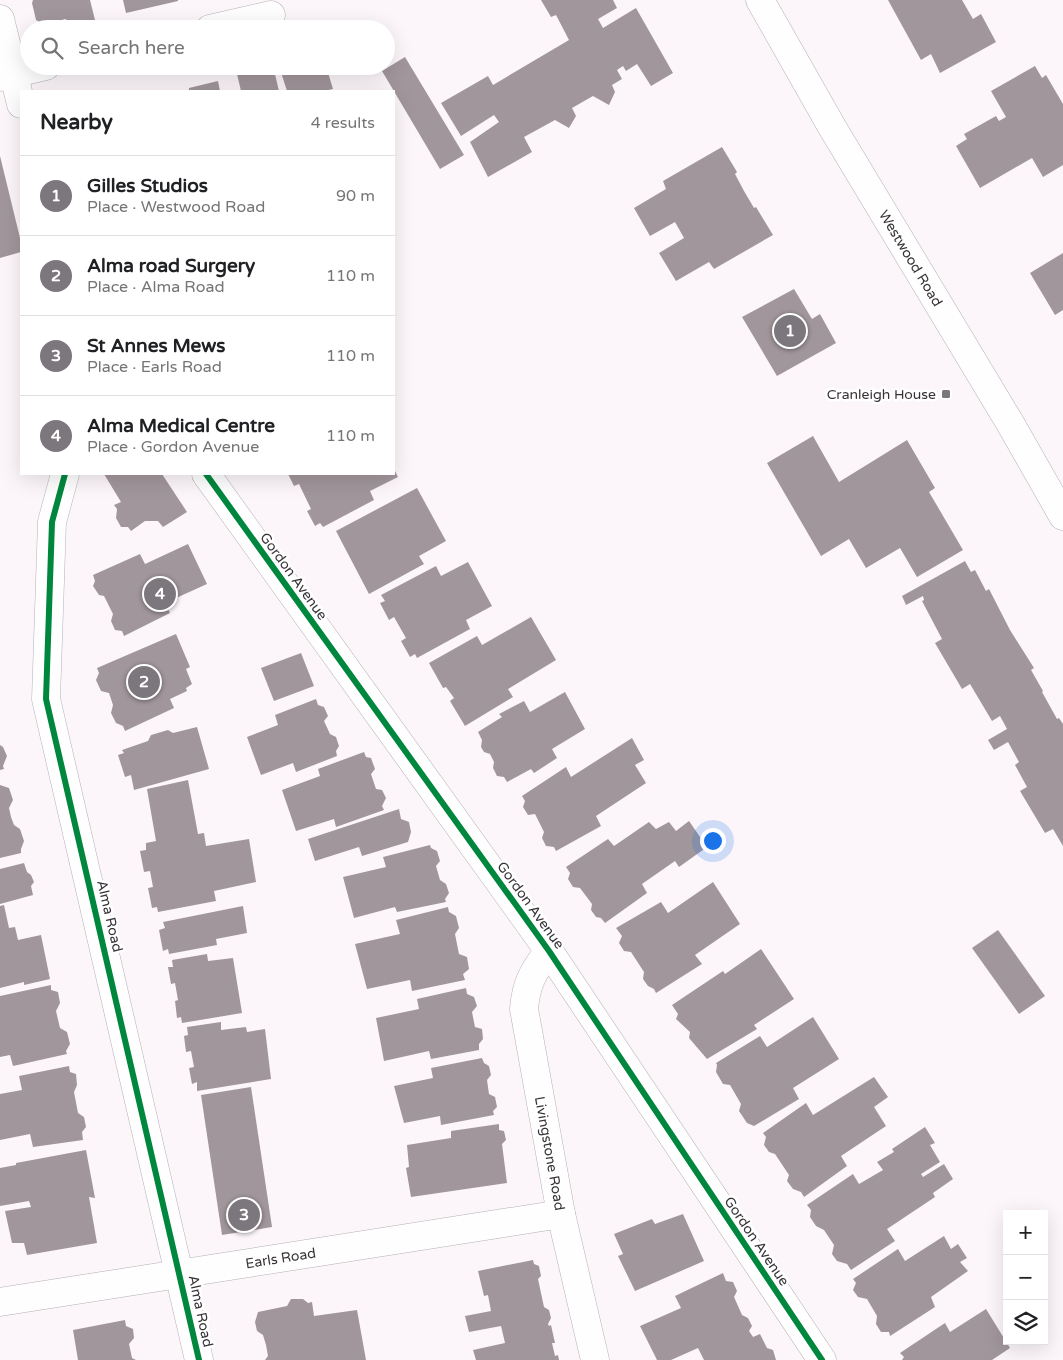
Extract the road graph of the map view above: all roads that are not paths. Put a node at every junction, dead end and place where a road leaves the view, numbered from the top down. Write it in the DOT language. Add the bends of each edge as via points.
graph roads {
  1 [pos="760,0"];
  2 [pos="271,15"];
  3 [pos="0,20"];
  4 [pos="249,20"];
  5 [pos="20,72"];
  6 [pos="6,75"];
  7 [pos="20,102"];
  8 [pos="65,475"];
  9 [pos="207,475"];
  10 [pos="1063,516"];
  11 [pos="549,951"];
  12 [pos="561,1214"];
  13 [pos="181,1275"];
  14 [pos="0,1302"];
  15 [pos="199,1360"];
  16 [pos="594,1360"];
  17 [pos="822,1360"];
  1 -- 10 [label="street, Westwood Road" via="832,128"];
  2 -- 4 [label="street"];
  3 -- 6 [label="street"];
  5 -- 6 [label="street"];
  6 -- 7 [label="street"];
  8 -- 13 [label="street, Alma Road" via="52,522 46,699"];
  9 -- 11 [label="street, Gordon Avenue"];
  11 -- 12 [label="street, Livingstone Road" via="534,970 525,992 524,1009"];
  11 -- 17 [label="street, Gordon Avenue"];
  12 -- 13 [label="street, Earls Road"];
  12 -- 16 [label="street, Livingstone Road"];
  13 -- 14 [label="street, Earls Road"];
  13 -- 15 [label="street, Alma Road"];
}
